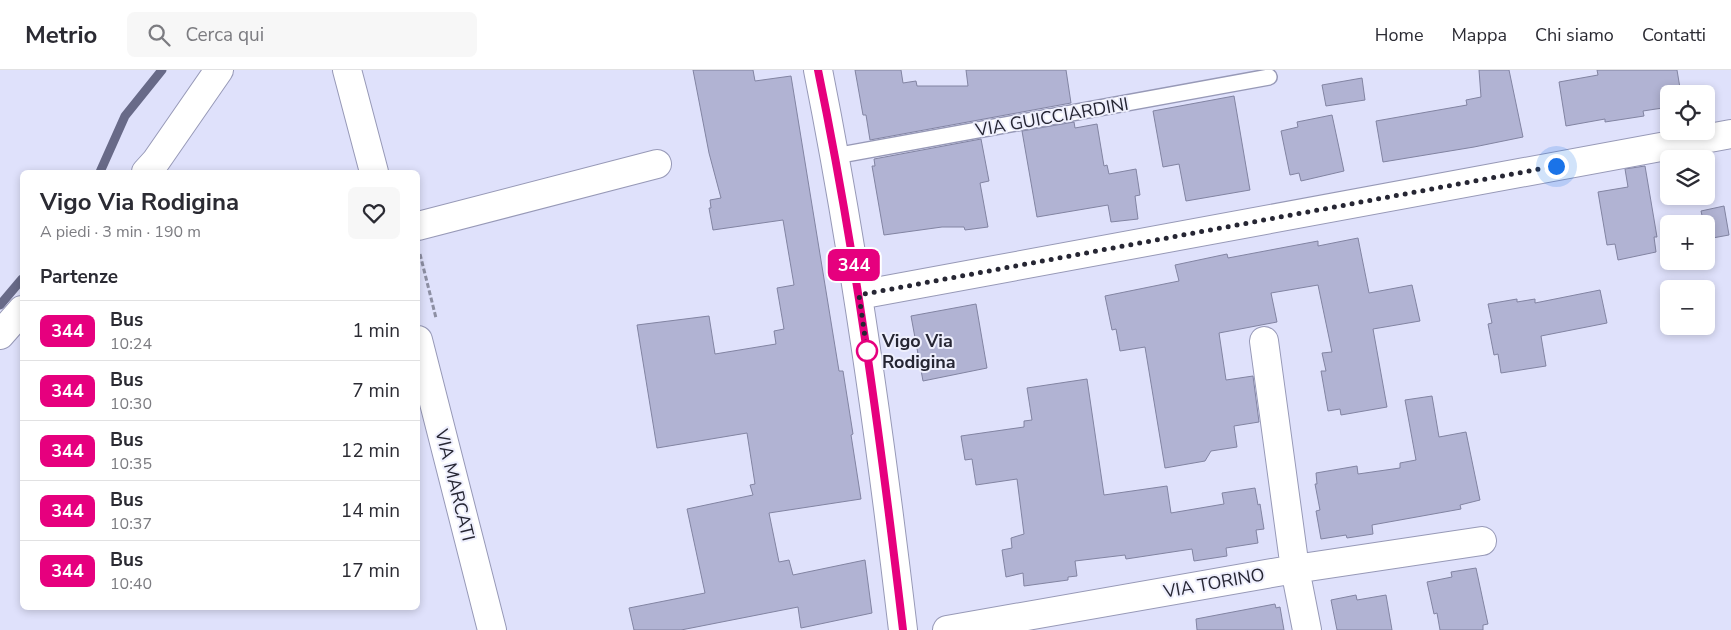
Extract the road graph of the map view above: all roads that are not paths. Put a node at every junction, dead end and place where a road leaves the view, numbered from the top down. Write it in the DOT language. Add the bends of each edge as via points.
graph roads {
  1 [pos="219,70"];
  2 [pos="346,70"];
  3 [pos="818,70"];
  4 [pos="1269,77"];
  5 [pos="1731,134"];
  6 [pos="835,156"];
  7 [pos="657,164"];
  8 [pos="148,170"];
  9 [pos="373,170"];
  10 [pos="420,225"];
  11 [pos="859,295"];
  12 [pos="20,312"];
  13 [pos="0,335"];
  14 [pos="1264,340"];
  15 [pos="420,348"];
  16 [pos="1482,541"];
  17 [pos="1296,569"];
  18 [pos="492,630"];
  19 [pos="903,630"];
  20 [pos="947,630"];
  21 [pos="1307,630"];
  1 -- 8 [label="street"];
  2 -- 9 [label="street"];
  3 -- 6 [label="street"];
  4 -- 6 [label="lane, VIA GUICCIARDINI"];
  5 -- 11 [label="street"];
  6 -- 11 [label="street"];
  7 -- 10 [label="street"];
  11 -- 19 [label="street"];
  12 -- 13 [label="street"];
  14 -- 17 [label="street"];
  15 -- 18 [label="street, VIA MARCATI"];
  16 -- 17 [label="street, VIA TORINO"];
  17 -- 20 [label="street, VIA TORINO"];
  17 -- 21 [label="street"];
}
